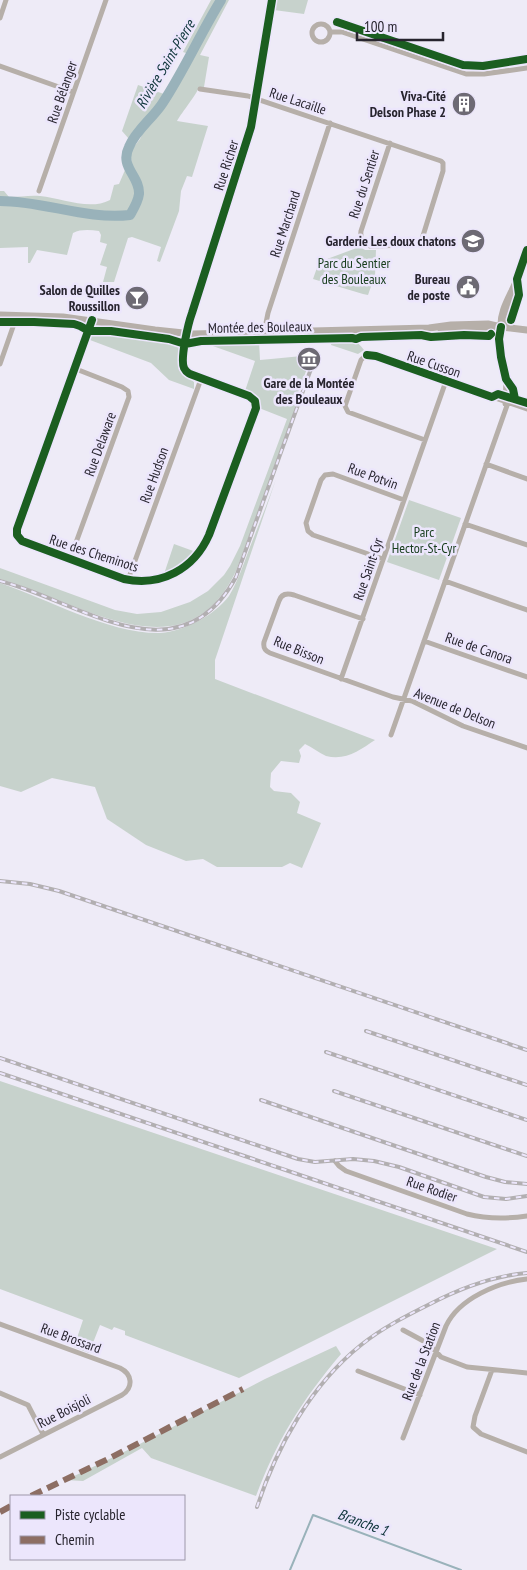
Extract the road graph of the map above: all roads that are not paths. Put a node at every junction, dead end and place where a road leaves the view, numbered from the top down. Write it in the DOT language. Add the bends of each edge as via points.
graph roads {
  1 [pos="6,0"];
  2 [pos="106,0"];
  3 [pos="272,0"];
  4 [pos="0,18"];
  5 [pos="330,32"];
  6 [pos="0,66"];
  7 [pos="527,68"];
  8 [pos="200,89"];
  9 [pos="73,92"];
  10 [pos="257,99"];
  11 [pos="330,123"];
  12 [pos="390,142"];
  13 [pos="39,192"];
  14 [pos="526,253"];
  15 [pos="0,315"];
  16 [pos="16,315"];
  17 [pos="92,320"];
  18 [pos="501,327"];
  19 [pos="527,330"];
  20 [pos="264,333"];
  21 [pos="186,334"];
  22 [pos="0,364"];
  23 [pos="76,369"];
  24 [pos="201,378"];
  25 [pos="446,381"];
  26 [pos="506,402"];
  27 [pos="527,409"];
  28 [pos="425,440"];
  29 [pos="486,464"];
  30 [pos="527,478"];
  31 [pos="404,500"];
  32 [pos="465,524"];
  33 [pos="527,545"];
  34 [pos="70,559"];
  35 [pos="383,559"];
  36 [pos="128,580"];
  37 [pos="445,581"];
  38 [pos="527,610"];
  39 [pos="362,619"];
  40 [pos="424,641"];
  41 [pos="527,677"];
  42 [pos="341,679"];
  43 [pos="403,700"];
  44 [pos="391,734"];
  45 [pos="527,748"];
  46 [pos="335,1161"];
  47 [pos="527,1216"];
  48 [pos="527,1279"];
  49 [pos="0,1324"];
  50 [pos="403,1330"];
  51 [pos="436,1353"];
  52 [pos="492,1370"];
  53 [pos="358,1371"];
  54 [pos="527,1373"];
  55 [pos="130,1379"];
  56 [pos="0,1393"];
  57 [pos="420,1395"];
  58 [pos="43,1434"];
  59 [pos="403,1438"];
  60 [pos="527,1452"];
  61 [pos="0,1457"];
  1 -- 4 [label="street"];
  2 -- 9 [label="street, Rue Bélanger"];
  3 -- 10 [label="street, Rue Richer"];
  5 -- 7 [label="street" via="342,32 466,74"];
  6 -- 9 [label="street"];
  8 -- 10 [label="street, Rue Lacaille"];
  9 -- 13 [label="street, Rue Bélanger"];
  10 -- 11 [label="street, Rue Lacaille"];
  10 -- 21 [label="street, Rue Richer"];
  11 -- 12 [label="street, Rue du Sentier"];
  11 -- 20 [label="street, Rue Marchand"];
  12 -- 12 [label="street, Rue du Sentier" via="361,231 366,245 374,247 415,245 422,239 443,171 443,163 438,159"];
  14 -- 18 [label="street"];
  15 -- 16 [label="street, Montée des Bouleaux"];
  16 -- 17 [label="street, Montée des Bouleaux"];
  16 -- 22 [label="street"];
  17 -- 21 [label="street, Montée des Bouleaux"];
  17 -- 23 [label="street, Rue des Cheminots"];
  18 -- 19 [label="street, Montée des Bouleaux"];
  18 -- 20 [label="street, Montée des Bouleaux" via="488,324"];
  18 -- 26 [label="street" via="499,344 510,394"];
  20 -- 21 [label="street, Montée des Bouleaux"];
  21 -- 24 [label="street, Rue des Cheminots" via="184,369"];
  23 -- 34 [label="street, Rue Delaware" via="122,386 129,396"];
  23 -- 34 [label="street, Rue des Cheminots" via="17,532 22,541"];
  24 -- 36 [label="street, Rue Hudson"];
  24 -- 36 [label="street, Rue des Cheminots" via="253,398 256,404 254,412 209,535 199,553 185,567 167,577"];
  25 -- 26 [label="street, Rue Cusson"];
  25 -- 28 [label="street, Rue Saint-Cyr"];
  25 -- 28 [label="street, Rue Cusson" via="376,356 367,355 361,360 345,406 348,412"];
  26 -- 27 [label="street, Rue Cusson"];
  26 -- 29 [label="street"];
  28 -- 31 [label="street, Rue Saint-Cyr"];
  29 -- 30 [label="street"];
  29 -- 32 [label="street"];
  31 -- 35 [label="street, Rue Saint-Cyr"];
  31 -- 35 [label="street, Rue Potvin" via="333,474 321,480 306,523 308,532"];
  32 -- 33 [label="street"];
  32 -- 37 [label="street"];
  34 -- 36 [label="street, Rue des Cheminots"];
  35 -- 39 [label="street, Rue Saint-Cyr"];
  37 -- 38 [label="street"];
  37 -- 40 [label="street"];
  39 -- 42 [label="street, Rue Saint-Cyr"];
  39 -- 42 [label="street, Rue Bisson" via="294,594 280,597 264,645 266,652"];
  40 -- 41 [label="street, Rue de Canora"];
  40 -- 43 [label="street"];
  42 -- 43 [label="street, Rue Bisson"];
  43 -- 44 [label="street"];
  43 -- 45 [label="street, Avenue de Delson" via="412,701 463,726"];
  46 -- 47 [label="street, Rue Rodier" via="346,1171 472,1215 497,1219"];
  48 -- 51 [label="street, Rue de la Station" via="495,1287 457,1310 449,1320"];
  49 -- 55 [label="street, Rue Brossard" via="120,1368"];
  50 -- 51 [label="street" via="429,1344"];
  51 -- 52 [label="street" via="467,1367"];
  51 -- 57 [label="street, Rue de la Station"];
  52 -- 54 [label="street"];
  52 -- 60 [label="street" via="474,1427 481,1434"];
  53 -- 57 [label="street"];
  55 -- 58 [label="street, Rue Boisjoli" via="125,1393"];
  56 -- 58 [label="street" via="28,1405"];
  57 -- 59 [label="street, Rue de la Station"];
  58 -- 61 [label="street, Rue Boisjoli"];
}
